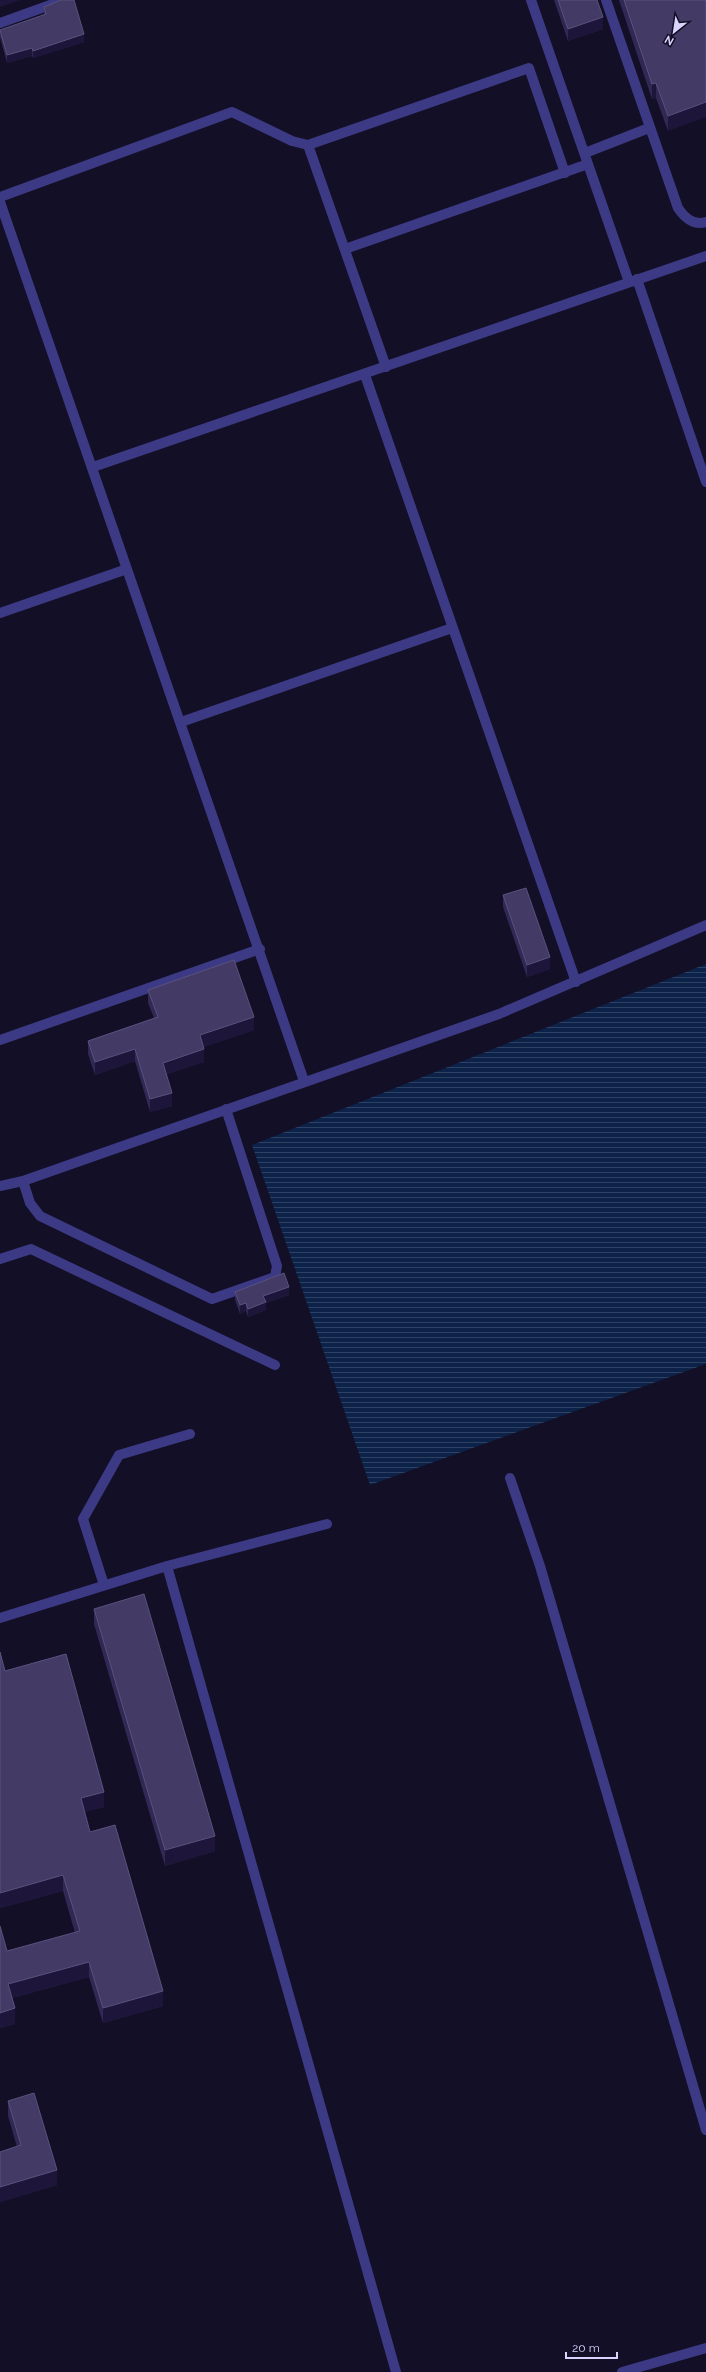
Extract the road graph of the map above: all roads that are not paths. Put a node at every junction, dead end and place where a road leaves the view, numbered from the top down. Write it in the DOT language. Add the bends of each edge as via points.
graph roads {
  1 [pos="64,0"];
  2 [pos="531,0"];
  3 [pos="606,0"];
  4 [pos="0,22"];
  5 [pos="649,128"];
  6 [pos="308,145"];
  7 [pos="585,153"];
  8 [pos="588,164"];
  9 [pos="565,173"];
  10 [pos="0,197"];
  11 [pos="0,202"];
  12 [pos="706,222"];
  13 [pos="345,249"];
  14 [pos="706,256"];
  15 [pos="633,280"];
  16 [pos="386,367"];
  17 [pos="365,375"];
  18 [pos="93,467"];
  19 [pos="706,481"];
  20 [pos="126,569"];
  21 [pos="0,613"];
  22 [pos="452,628"];
  23 [pos="181,722"];
  24 [pos="706,925"];
  25 [pos="260,949"];
  26 [pos="576,982"];
  27 [pos="0,1040"];
  28 [pos="304,1081"];
  29 [pos="226,1109"];
  30 [pos="23,1181"];
  31 [pos="0,1186"];
  32 [pos="0,1259"];
  33 [pos="275,1365"];
  34 [pos="190,1434"];
  35 [pos="510,1478"];
  36 [pos="327,1524"];
  37 [pos="168,1566"];
  38 [pos="104,1585"];
  39 [pos="0,1618"];
  40 [pos="706,2130"];
  41 [pos="706,2348"];
  42 [pos="396,2372"];
  43 [pos="622,2372"];
  1 -- 4 [label="street"];
  2 -- 7 [label="street"];
  3 -- 5 [label="street"];
  5 -- 7 [label="street"];
  5 -- 12 [label="street" via="678,208 683,216 692,221"];
  6 -- 9 [label="street" via="528,68"];
  6 -- 10 [label="street" via="292,141 232,112"];
  6 -- 13 [label="street"];
  7 -- 8 [label="street"];
  8 -- 9 [label="street"];
  8 -- 15 [label="street"];
  9 -- 13 [label="street"];
  11 -- 18 [label="street"];
  13 -- 16 [label="street"];
  14 -- 15 [label="street"];
  15 -- 16 [label="street"];
  15 -- 19 [label="street"];
  16 -- 17 [label="street"];
  17 -- 18 [label="street"];
  17 -- 22 [label="street"];
  18 -- 20 [label="street"];
  20 -- 21 [label="street"];
  20 -- 23 [label="street"];
  22 -- 23 [label="street"];
  22 -- 26 [label="street"];
  23 -- 25 [label="street"];
  24 -- 26 [label="street"];
  25 -- 27 [label="street"];
  25 -- 28 [label="street"];
  26 -- 28 [label="street" via="445,1034"];
  28 -- 29 [label="street"];
  29 -- 30 [label="street"];
  29 -- 30 [label="street" via="277,1266 275,1277 212,1299 44,1219 34,1211"];
  30 -- 31 [label="street"];
  32 -- 33 [label="street" via="31,1249"];
  34 -- 38 [label="street" via="119,1455 83,1519"];
  35 -- 40 [label="street" via="540,1566"];
  36 -- 37 [label="street"];
  37 -- 38 [label="street"];
  37 -- 42 [label="street"];
  38 -- 39 [label="street"];
  41 -- 43 [label="street"];
}
